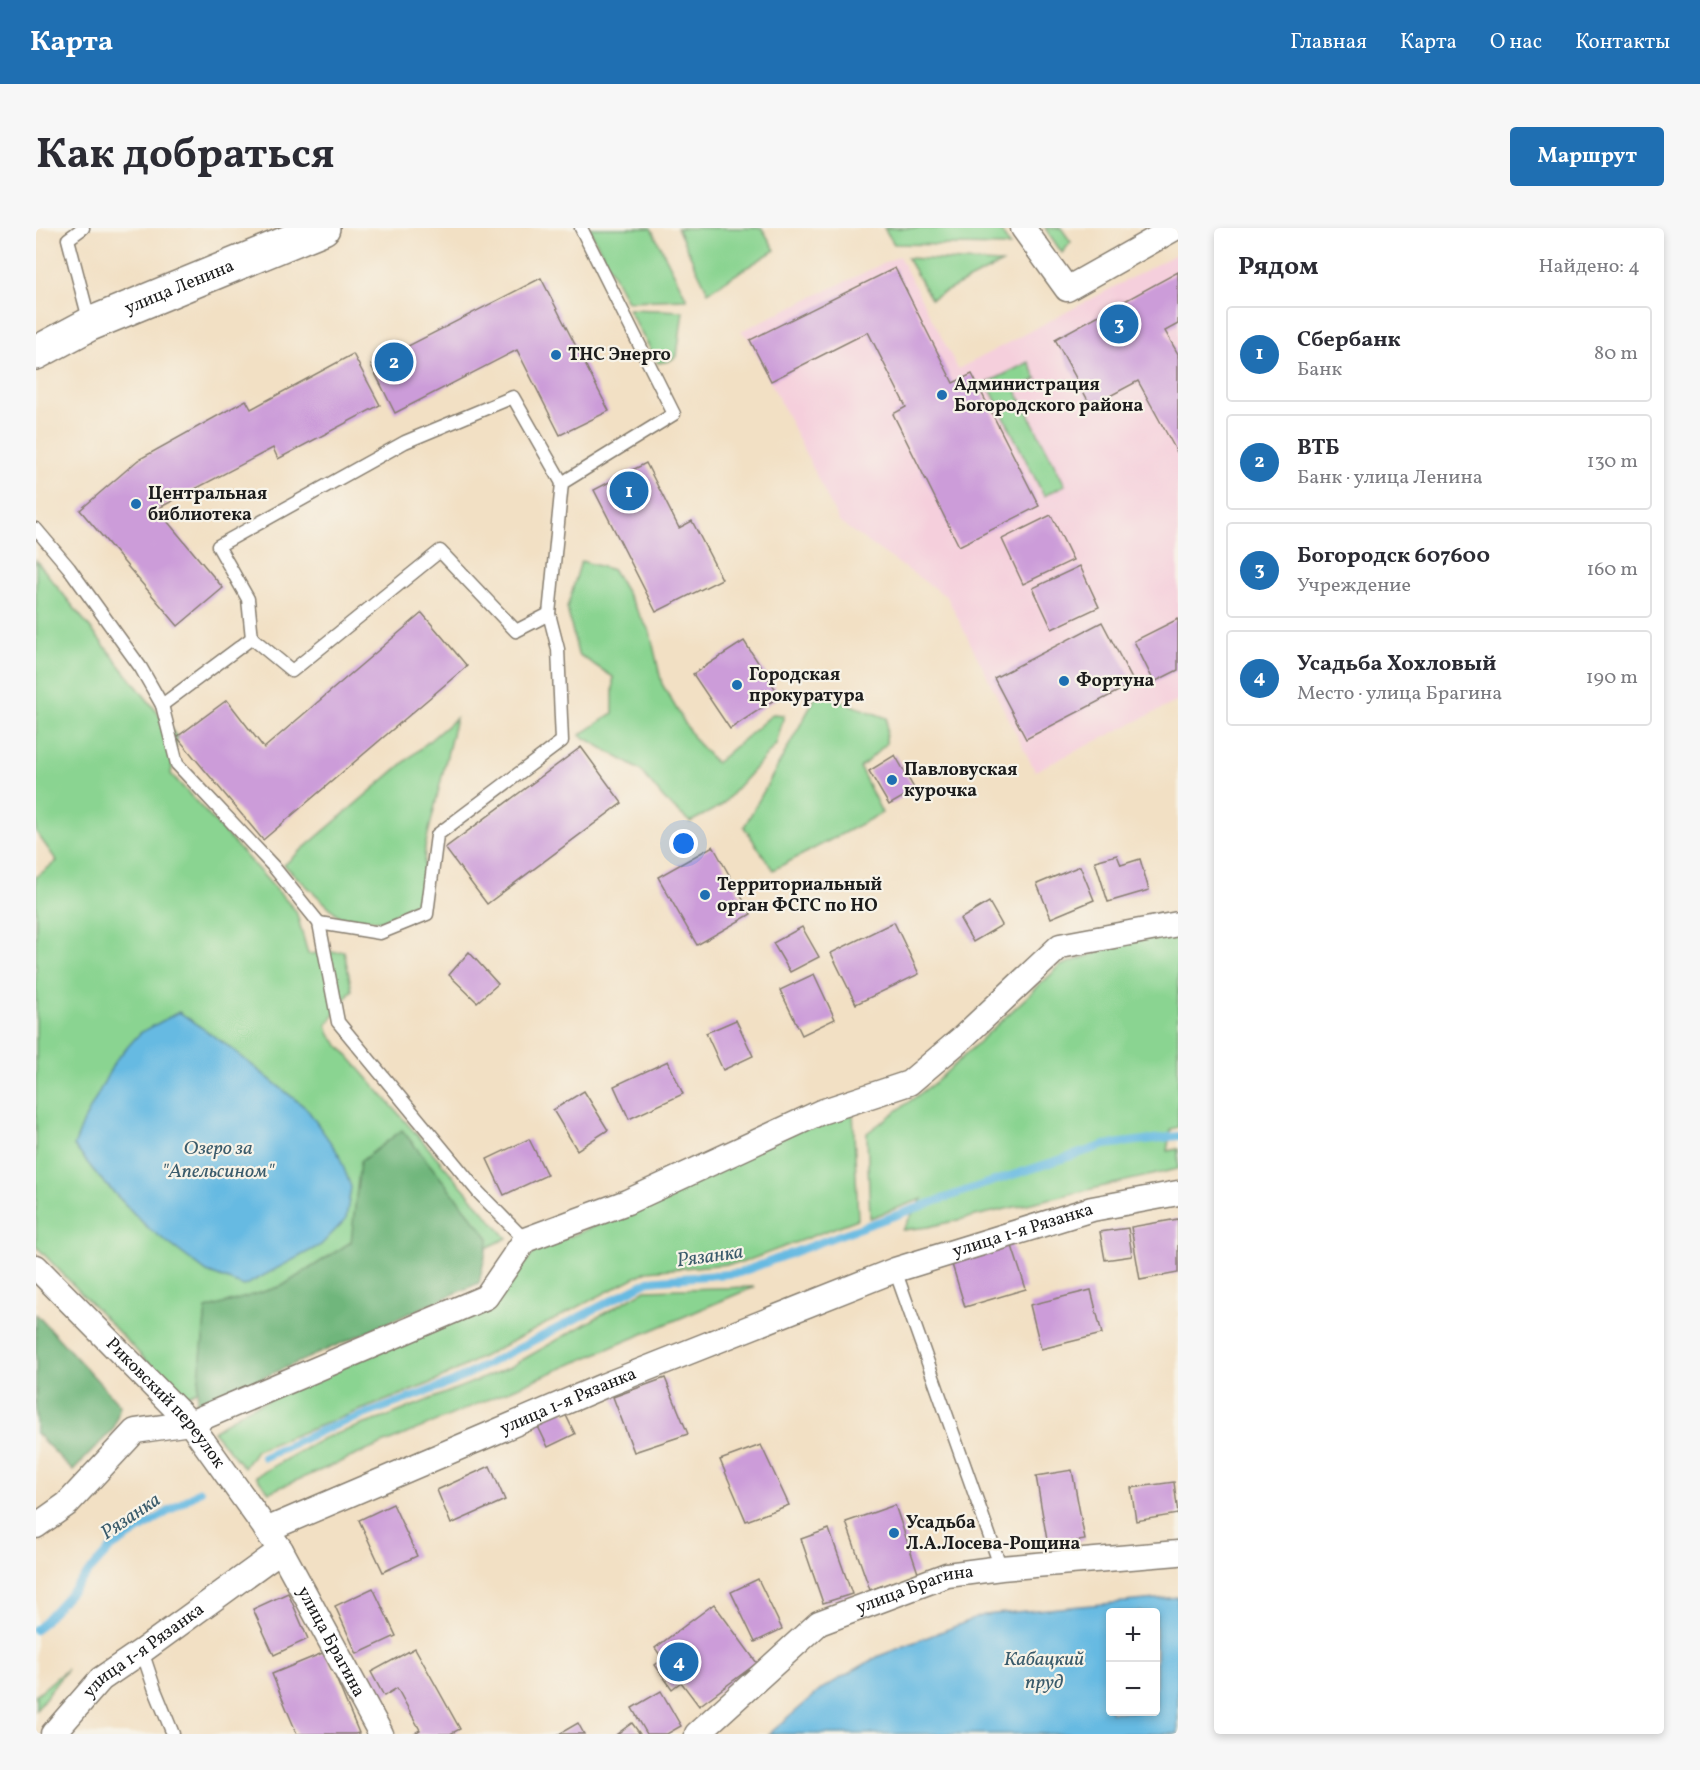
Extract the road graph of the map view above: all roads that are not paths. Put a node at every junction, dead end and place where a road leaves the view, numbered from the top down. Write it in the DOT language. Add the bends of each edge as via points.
graph roads {
  1 [pos="83,228"];
  2 [pos="581,228"];
  3 [pos="1023,228"];
  4 [pos="1175,228"];
  5 [pos="320,229"];
  6 [pos="66,234"];
  7 [pos="90,324"];
  8 [pos="36,353"];
  9 [pos="562,483"];
  10 [pos="36,529"];
  11 [pos="549,614"];
  12 [pos="252,638"];
  13 [pos="162,705"];
  14 [pos="319,923"];
  15 [pos="1178,924"];
  16 [pos="1178,1194"];
  17 [pos="525,1240"];
  18 [pos="36,1267"];
  19 [pos="895,1270"];
  20 [pos="190,1423"];
  21 [pos="36,1526"];
  22 [pos="266,1530"];
  23 [pos="281,1551"];
  24 [pos="1178,1553"];
  25 [pos="1001,1568"];
  26 [pos="142,1651"];
  27 [pos="53,1734"];
  28 [pos="173,1734"];
  29 [pos="381,1734"];
  30 [pos="697,1734"];
  1 -- 6 [label="lane"];
  2 -- 9 [label="lane" via="674,414"];
  3 -- 4 [label="street" via="1067,290"];
  5 -- 7 [label="main road, улица Ленина"];
  6 -- 7 [label="lane"];
  7 -- 8 [label="main road, улица Ленина"];
  9 -- 11 [label="lane"];
  9 -- 12 [label="lane" via="513,397 405,442 218,546 248,599"];
  10 -- 13 [label="lane" via="141,668"];
  11 -- 12 [label="lane" via="516,631 440,552 292,671"];
  11 -- 14 [label="lane" via="558,649 562,741 437,835 427,914 380,933"];
  12 -- 13 [label="lane"];
  13 -- 14 [label="lane" via="177,764 273,866"];
  14 -- 17 [label="lane" via="338,1022 479,1193"];
  15 -- 17 [label="street" via="1060,946 909,1083 821,1112 627,1202"];
  16 -- 19 [label="street, улица 1-я Рязанка" via="1092,1209"];
  17 -- 20 [label="street" via="486,1297"];
  18 -- 20 [label="street, Риковский переулок"];
  19 -- 22 [label="street, улица 1-я Рязанка" via="603,1386"];
  19 -- 25 [label="lane"];
  20 -- 21 [label="street" via="135,1431 67,1504"];
  20 -- 22 [label="street, Риковский переулок"];
  22 -- 23 [label="street"];
  23 -- 26 [label="street, улица 1-я Рязанка"];
  23 -- 29 [label="street, улица Брагина"];
  24 -- 25 [label="street, улица Брагина"];
  25 -- 30 [label="street, улица Брагина" via="947,1575 819,1623"];
  26 -- 27 [label="street, улица 1-я Рязанка" via="101,1678"];
  26 -- 28 [label="lane"];
}
